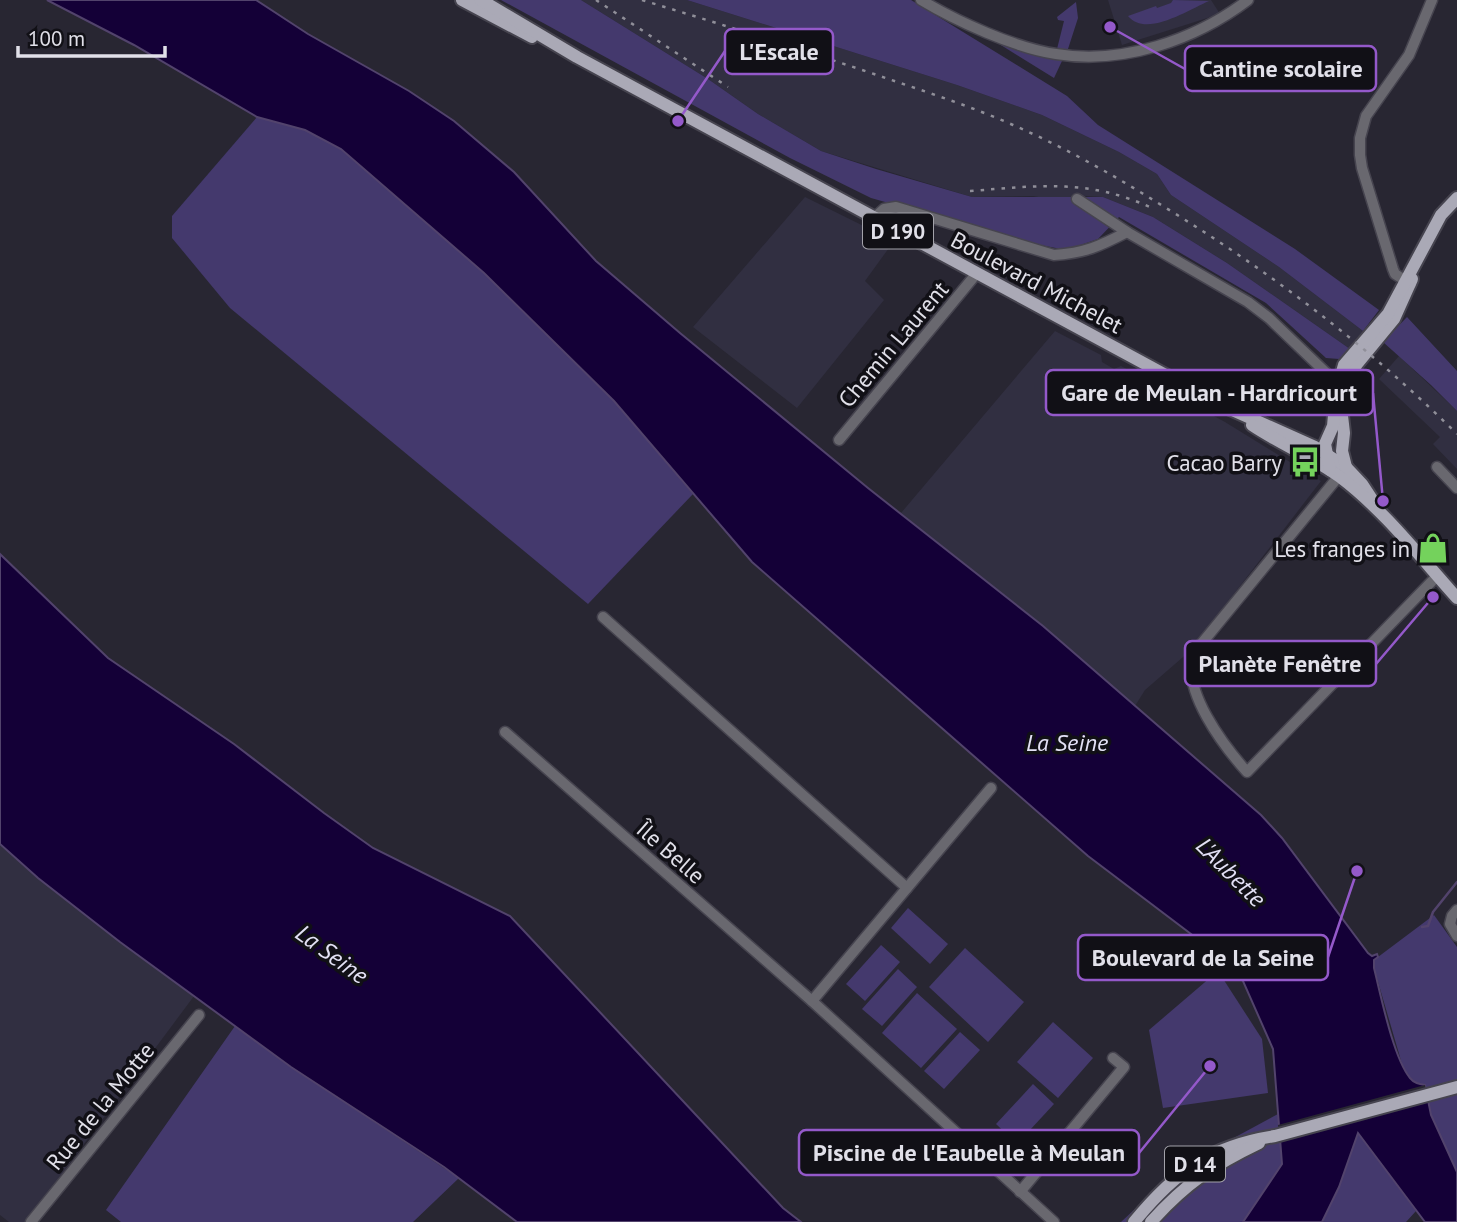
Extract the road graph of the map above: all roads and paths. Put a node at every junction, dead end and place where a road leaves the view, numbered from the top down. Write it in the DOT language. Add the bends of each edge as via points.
graph roads {
  1 [pos="462,0"];
  2 [pos="481,0"];
  3 [pos="921,0"];
  4 [pos="1248,0"];
  5 [pos="1432,0"];
  6 [pos="578,57"];
  7 [pos="1457,198"];
  8 [pos="1077,199"];
  9 [pos="912,213"];
  10 [pos="874,218"];
  11 [pos="901,232"];
  12 [pos="1127,232"];
  13 [pos="977,274"];
  14 [pos="1408,283"];
  15 [pos="1341,387"];
  16 [pos="839,440"];
  17 [pos="1330,459"];
  18 [pos="1437,467"];
  19 [pos="1457,488"];
  20 [pos="1437,576"];
  21 [pos="1457,598"];
  22 [pos="603,617"];
  23 [pos="505,732"];
  24 [pos="991,788"];
  25 [pos="907,888"];
  26 [pos="1457,910"];
  27 [pos="1454,932"];
  28 [pos="812,1000"];
  29 [pos="199,1015"];
  30 [pos="1113,1058"];
  31 [pos="1457,1087"];
  32 [pos="1275,1136"];
  33 [pos="1020,1192"];
  34 [pos="31,1222"];
  35 [pos="1054,1222"];
  36 [pos="1134,1222"];
  37 [pos="1151,1222"];
  1 -- 6 [label="main road, Boulevard Michelet / D 190"];
  2 -- 6 [label="main road, Boulevard Michelet / D 190"];
  3 -- 4 [label="street" via="1006,39 1075,56 1119,54 1160,45 1212,24"];
  5 -- 14 [label="street" via="1409,55 1366,116 1359,146 1393,270"];
  6 -- 10 [label="main road, Boulevard Michelet / D 190"];
  7 -- 14 [label="main road" via="1441,215"];
  8 -- 12 [label="street"];
  9 -- 10 [label="street" via="888,208"];
  9 -- 11 [label="street"];
  9 -- 12 [label="street" via="1054,255 1078,254"];
  10 -- 11 [label="main road, Boulevard Michelet / D 190"];
  11 -- 13 [label="main road, Boulevard Michelet / D 190"];
  12 -- 15 [label="street" via="1248,302"];
  13 -- 16 [label="street, Chemin Laurent"];
  13 -- 17 [label="main road, Boulevard Michelet / D 190" via="1219,404 1271,438"];
  14 -- 15 [label="main road" via="1344,365"];
  15 -- 17 [label="main road"];
  15 -- 17 [label="main road" via="1344,433"];
  17 -- 20 [label="main road, D 190" via="1362,484"];
  17 -- 20 [label="street" via="1190,664 1209,721 1247,772"];
  18 -- 19 [label="street"];
  20 -- 21 [label="main road, D 190"];
  22 -- 25 [label="street"];
  23 -- 28 [label="street, Île Belle"];
  24 -- 25 [label="street"];
  25 -- 28 [label="street"];
  26 -- 27 [label="street" via="1450,919"];
  28 -- 33 [label="street, Île Belle"];
  29 -- 34 [label="street, Rue de la Motte"];
  30 -- 33 [label="street" via="1124,1067"];
  31 -- 32 [label="main road, D 14"];
  32 -- 36 [label="main road, D 14" via="1247,1140 1194,1165 1153,1198"];
  32 -- 37 [label="main road, D 14" via="1195,1178"];
  33 -- 35 [label="street, Île Belle"];
}
